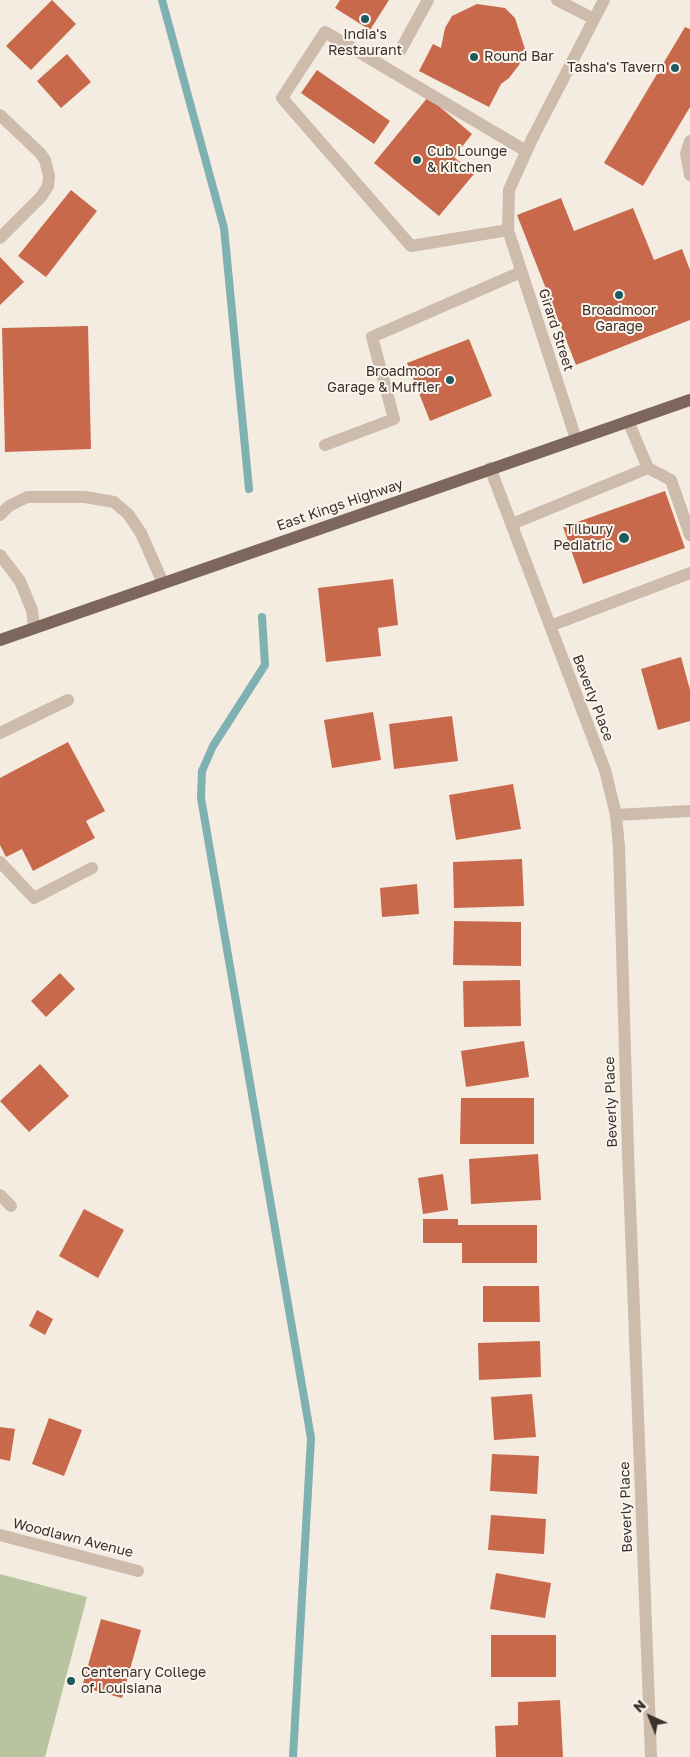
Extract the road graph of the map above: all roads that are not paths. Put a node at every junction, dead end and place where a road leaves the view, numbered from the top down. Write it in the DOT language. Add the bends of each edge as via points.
graph roads {
  1 [pos="428,0"];
  2 [pos="557,0"];
  3 [pos="604,0"];
  4 [pos="594,19"];
  5 [pos="400,51"];
  6 [pos="0,114"];
  7 [pos="690,141"];
  8 [pos="526,151"];
  9 [pos="689,169"];
  10 [pos="508,230"];
  11 [pos="0,238"];
  12 [pos="521,272"];
  13 [pos="690,400"];
  14 [pos="628,422"];
  15 [pos="576,439"];
  16 [pos="325,445"];
  17 [pos="490,468"];
  18 [pos="648,468"];
  19 [pos="0,515"];
  20 [pos="512,524"];
  21 [pos="690,535"];
  22 [pos="0,555"];
  23 [pos="690,573"];
  24 [pos="163,583"];
  25 [pos="550,626"];
  26 [pos="34,628"];
  27 [pos="0,640"];
  28 [pos="68,700"];
  29 [pos="0,733"];
  30 [pos="690,811"];
  31 [pos="616,815"];
  32 [pos="0,862"];
  33 [pos="92,868"];
  34 [pos="0,1195"];
  35 [pos="11,1206"];
  36 [pos="0,1535"];
  37 [pos="138,1571"];
  38 [pos="651,1757"];
  1 -- 5 [label="street"];
  2 -- 4 [label="street"];
  3 -- 4 [label="street, Girard Street"];
  4 -- 8 [label="street, Girard Street"];
  6 -- 11 [label="street" via="40,153 49,176 48,186 41,197"];
  7 -- 9 [label="street" via="686,154"];
  8 -- 10 [label="street, Girard Street" via="509,190"];
  8 -- 10 [label="street" via="325,32 282,98 412,246"];
  10 -- 12 [label="street, Girard Street"];
  12 -- 15 [label="street, Girard Street"];
  12 -- 16 [label="street" via="372,337 394,419"];
  13 -- 14 [label="main road, East Kings Highway"];
  14 -- 15 [label="main road, East Kings Highway"];
  14 -- 18 [label="street"];
  15 -- 17 [label="main road, East Kings Highway"];
  17 -- 20 [label="street, Beverly Place"];
  17 -- 24 [label="main road, East Kings Highway"];
  18 -- 20 [label="street"];
  18 -- 21 [label="street" via="671,480"];
  19 -- 24 [label="street" via="27,497 85,497 114,502 128,514 141,533"];
  20 -- 25 [label="street, Beverly Place"];
  22 -- 26 [label="street" via="20,581 32,610"];
  23 -- 25 [label="street"];
  24 -- 26 [label="main road, East Kings Highway"];
  25 -- 31 [label="street, Beverly Place" via="605,770"];
  26 -- 27 [label="main road, East Kings Highway"];
  28 -- 29 [label="street"];
  30 -- 31 [label="street"];
  31 -- 38 [label="street, Beverly Place" via="620,847"];
  32 -- 33 [label="street" via="34,898"];
  34 -- 35 [label="street"];
  36 -- 37 [label="street, Woodlawn Avenue"];
}
